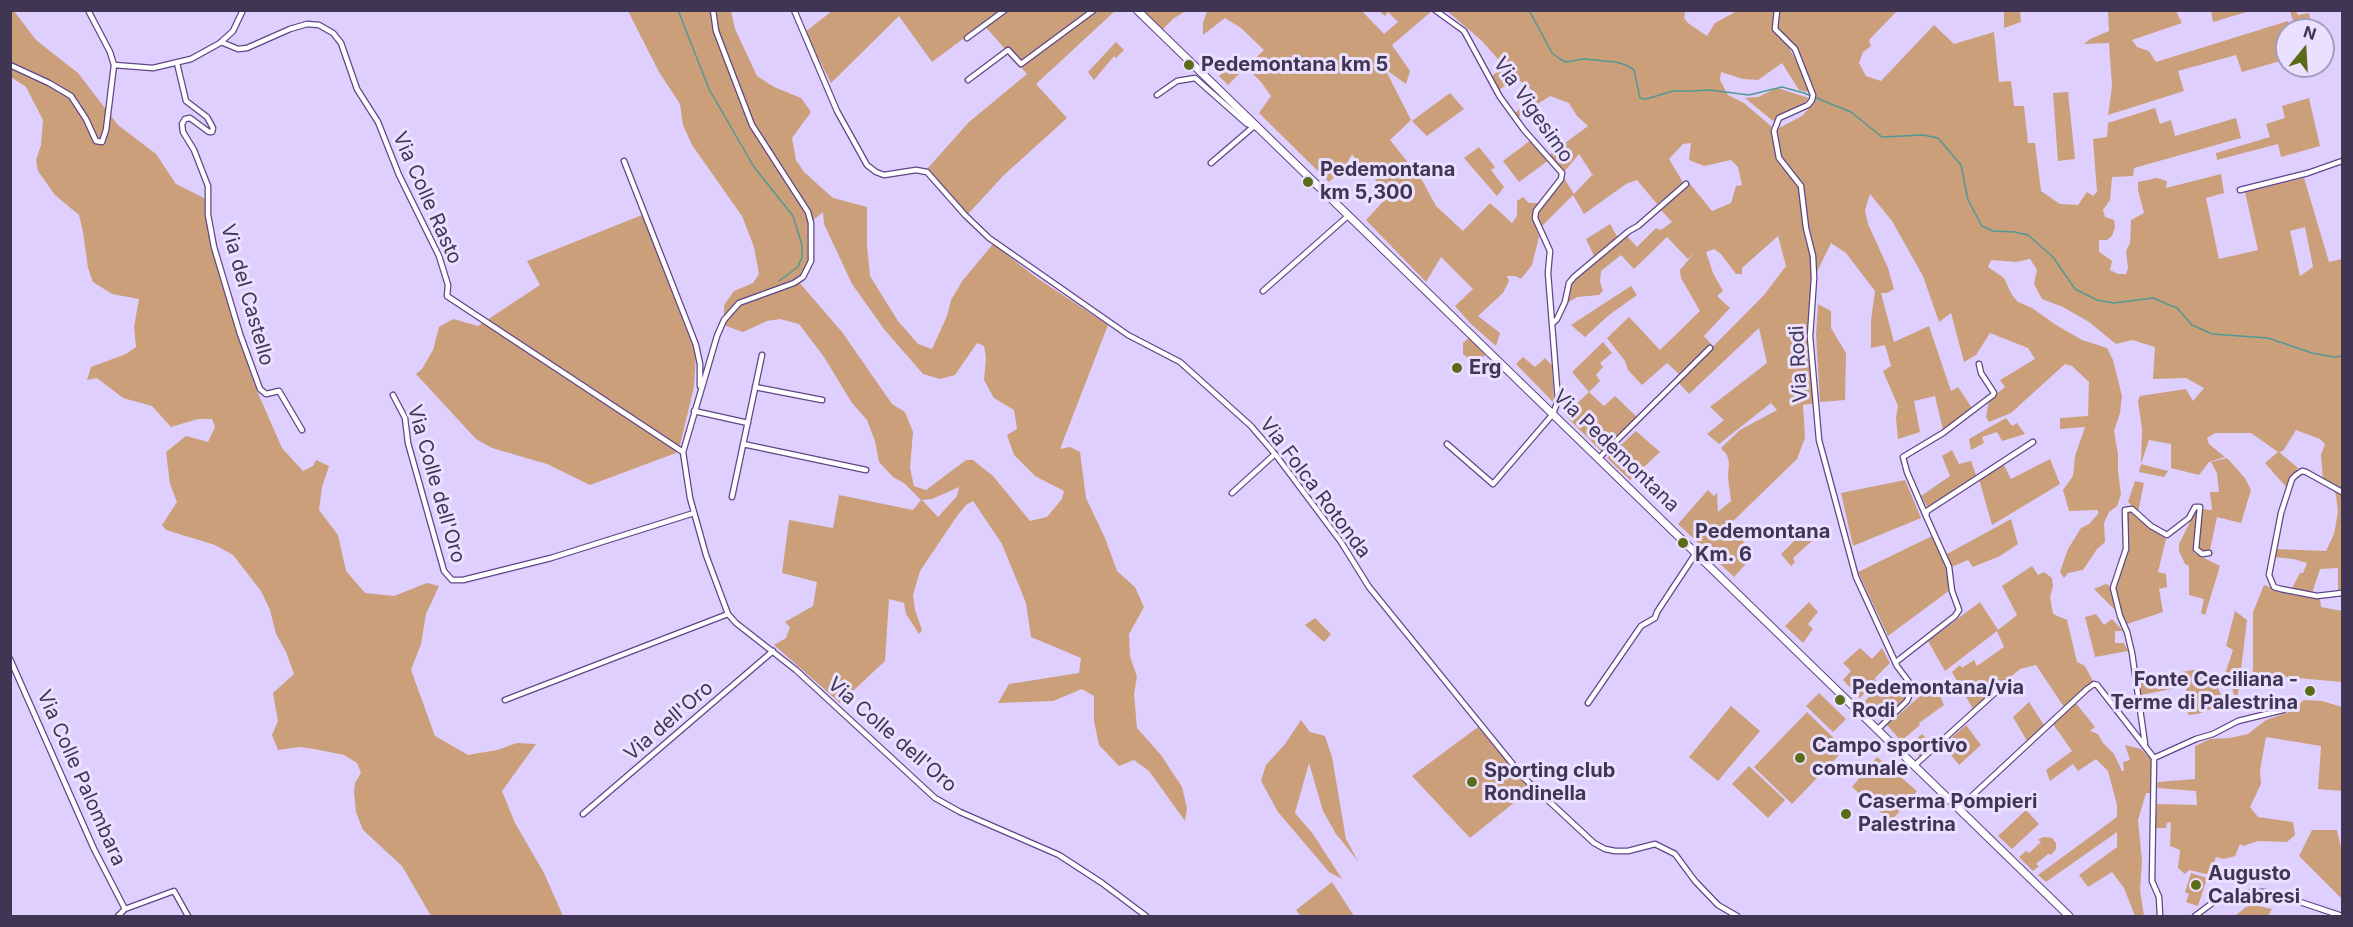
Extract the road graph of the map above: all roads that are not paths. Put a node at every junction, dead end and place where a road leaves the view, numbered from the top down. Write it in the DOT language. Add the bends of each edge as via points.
graph roads {
  1 [pos="88,10"];
  2 [pos="243,10"];
  3 [pos="713,10"];
  4 [pos="794,10"];
  5 [pos="1005,10"];
  6 [pos="1094,10"];
  7 [pos="1137,10"];
  8 [pos="1435,10"];
  9 [pos="1777,10"];
  10 [pos="967,38"];
  11 [pos="221,42"];
  12 [pos="177,63"];
  13 [pos="10,65"];
  14 [pos="114,65"];
  15 [pos="968,80"];
  16 [pos="1157,95"];
  17 [pos="1256,128"];
  18 [pos="624,161"];
  19 [pos="2343,161"];
  20 [pos="1211,163"];
  21 [pos="1686,184"];
  22 [pos="2240,190"];
  23 [pos="1348,215"];
  24 [pos="1263,291"];
  25 [pos="1552,324"];
  26 [pos="1710,348"];
  27 [pos="762,355"];
  28 [pos="1979,364"];
  29 [pos="755,387"];
  30 [pos="393,395"];
  31 [pos="697,400"];
  32 [pos="822,400"];
  33 [pos="694,411"];
  34 [pos="1553,414"];
  35 [pos="748,423"];
  36 [pos="302,430"];
  37 [pos="2033,442"];
  38 [pos="743,444"];
  39 [pos="1447,444"];
  40 [pos="683,452"];
  41 [pos="1275,454"];
  42 [pos="1599,458"];
  43 [pos="866,470"];
  44 [pos="2343,492"];
  45 [pos="1232,493"];
  46 [pos="732,497"];
  47 [pos="694,513"];
  48 [pos="1926,516"];
  49 [pos="1696,552"];
  50 [pos="2209,553"];
  51 [pos="2343,593"];
  52 [pos="728,614"];
  53 [pos="773,651"];
  54 [pos="10,659"];
  55 [pos="1896,663"];
  56 [pos="2007,681"];
  57 [pos="506,700"];
  58 [pos="1588,703"];
  59 [pos="2283,710"];
  60 [pos="1878,729"];
  61 [pos="2146,747"];
  62 [pos="2154,758"];
  63 [pos="1915,765"];
  64 [pos="1959,808"];
  65 [pos="583,814"];
  66 [pos="125,909"];
  67 [pos="1139,915"];
  68 [pos="118,916"];
  69 [pos="188,916"];
  70 [pos="1146,916"];
  71 [pos="1737,916"];
  72 [pos="2069,916"];
  73 [pos="2160,916"];
  74 [pos="2195,916"];
  75 [pos="2343,916"];
  1 -- 14 [label="street"];
  2 -- 11 [label="street" via="233,31"];
  3 -- 31 [label="street, Via Colle dell'Oro" via="716,31 752,125 807,212 811,223 811,261 807,273 794,283 739,303 728,312"];
  4 -- 41 [label="street, Via Folca Rotonda" via="837,111 871,169 884,175 927,172 989,238 1128,335 1180,362 1251,426"];
  5 -- 10 [label="street"];
  6 -- 15 [label="street" via="1021,64 1008,50"];
  7 -- 17 [label="street, Via Pedemontana"];
  8 -- 25 [label="street, Via Vigesimo" via="1464,31 1500,97 1562,173 1535,218 1550,251"];
  9 -- 55 [label="street, Via Rodi" via="1775,29 1795,49 1812,98 1805,106 1779,118 1774,135 1779,158 1801,186 1813,256 1810,336 1819,440 1856,577"];
  11 -- 12 [label="street"];
  11 -- 40 [label="street, Via Colle Rasto" via="247,48 307,24 333,33 341,42 357,89 378,122 439,256 448,285 447,296"];
  12 -- 14 [label="street" via="153,68"];
  12 -- 36 [label="street, Via del Castello" via="186,101 207,117 213,128 208,132 190,118 182,124 208,186 214,247 240,334 260,390 266,394 279,391"];
  13 -- 14 [label="street" via="70,96 100,142 106,130"];
  16 -- 17 [label="street" via="1177,81 1195,78"];
  17 -- 20 [label="street"];
  17 -- 23 [label="street, Via Pedemontana"];
  18 -- 31 [label="street" via="696,345 701,380"];
  19 -- 22 [label="street"];
  21 -- 25 [label="street" via="1574,277"];
  23 -- 24 [label="street"];
  23 -- 34 [label="street, Via Pedemontana"];
  25 -- 34 [label="street, Via Vigesimo" via="1558,400"];
  26 -- 42 [label="street"];
  27 -- 29 [label="street"];
  28 -- 48 [label="street" via="1993,395 1903,457"];
  29 -- 32 [label="street"];
  29 -- 35 [label="street"];
  30 -- 47 [label="street, Via Colle dell'Oro" via="405,418 408,443 444,571 452,580 551,558"];
  31 -- 33 [label="street, Via Colle dell'Oro"];
  33 -- 35 [label="street"];
  33 -- 40 [label="street, Via Colle dell'Oro"];
  34 -- 39 [label="street" via="1493,484"];
  34 -- 42 [label="street, Via Pedemontana"];
  35 -- 38 [label="street"];
  37 -- 48 [label="street" via="1929,508"];
  38 -- 43 [label="street"];
  38 -- 46 [label="street"];
  40 -- 47 [label="street, Via Colle dell'Oro"];
  41 -- 45 [label="street"];
  41 -- 71 [label="street, Via Folca Rotonda" via="1370,587 1524,778 1605,849 1628,851 1655,844 1675,854 1718,905"];
  42 -- 49 [label="street, Via Pedemontana"];
  44 -- 51 [label="street" via="2306,472 2292,479 2269,574 2274,587 2281,589 2317,596"];
  47 -- 52 [label="street, Via Colle dell'Oro"];
  48 -- 55 [label="street" via="1949,567 1959,610"];
  49 -- 58 [label="street" via="1655,618 1641,626"];
  49 -- 60 [label="street, Via Pedemontana"];
  50 -- 61 [label="street" via="2202,554 2196,549 2200,507 2195,507 2189,518 2167,535 2132,509 2125,510 2126,549 2113,588 2132,653"];
  52 -- 53 [label="street, Via Colle dell'Oro"];
  52 -- 57 [label="street"];
  53 -- 65 [label="street, Via dell'Oro"];
  53 -- 67 [label="street, Via Colle dell'Oro" via="935,798 1059,855 1102,883"];
  54 -- 66 [label="street, Via Colle Palombara" via="94,849"];
  55 -- 60 [label="street, Via Rodi" via="1909,682 1910,694"];
  56 -- 63 [label="street"];
  59 -- 62 [label="street" via="2238,721"];
  60 -- 63 [label="street, Via Pedemontana"];
  61 -- 62 [label="street"];
  61 -- 64 [label="street" via="2094,684"];
  62 -- 73 [label="street" via="2152,881 2159,897"];
  63 -- 64 [label="street, Via Pedemontana"];
  64 -- 72 [label="street, Via Pedemontana"];
  66 -- 68 [label="street"];
  66 -- 69 [label="street" via="174,891"];
  67 -- 70 [label="street, Via Colle dell'Oro"];
  74 -- 75 [label="street" via="2215,901 2262,892"];
}
